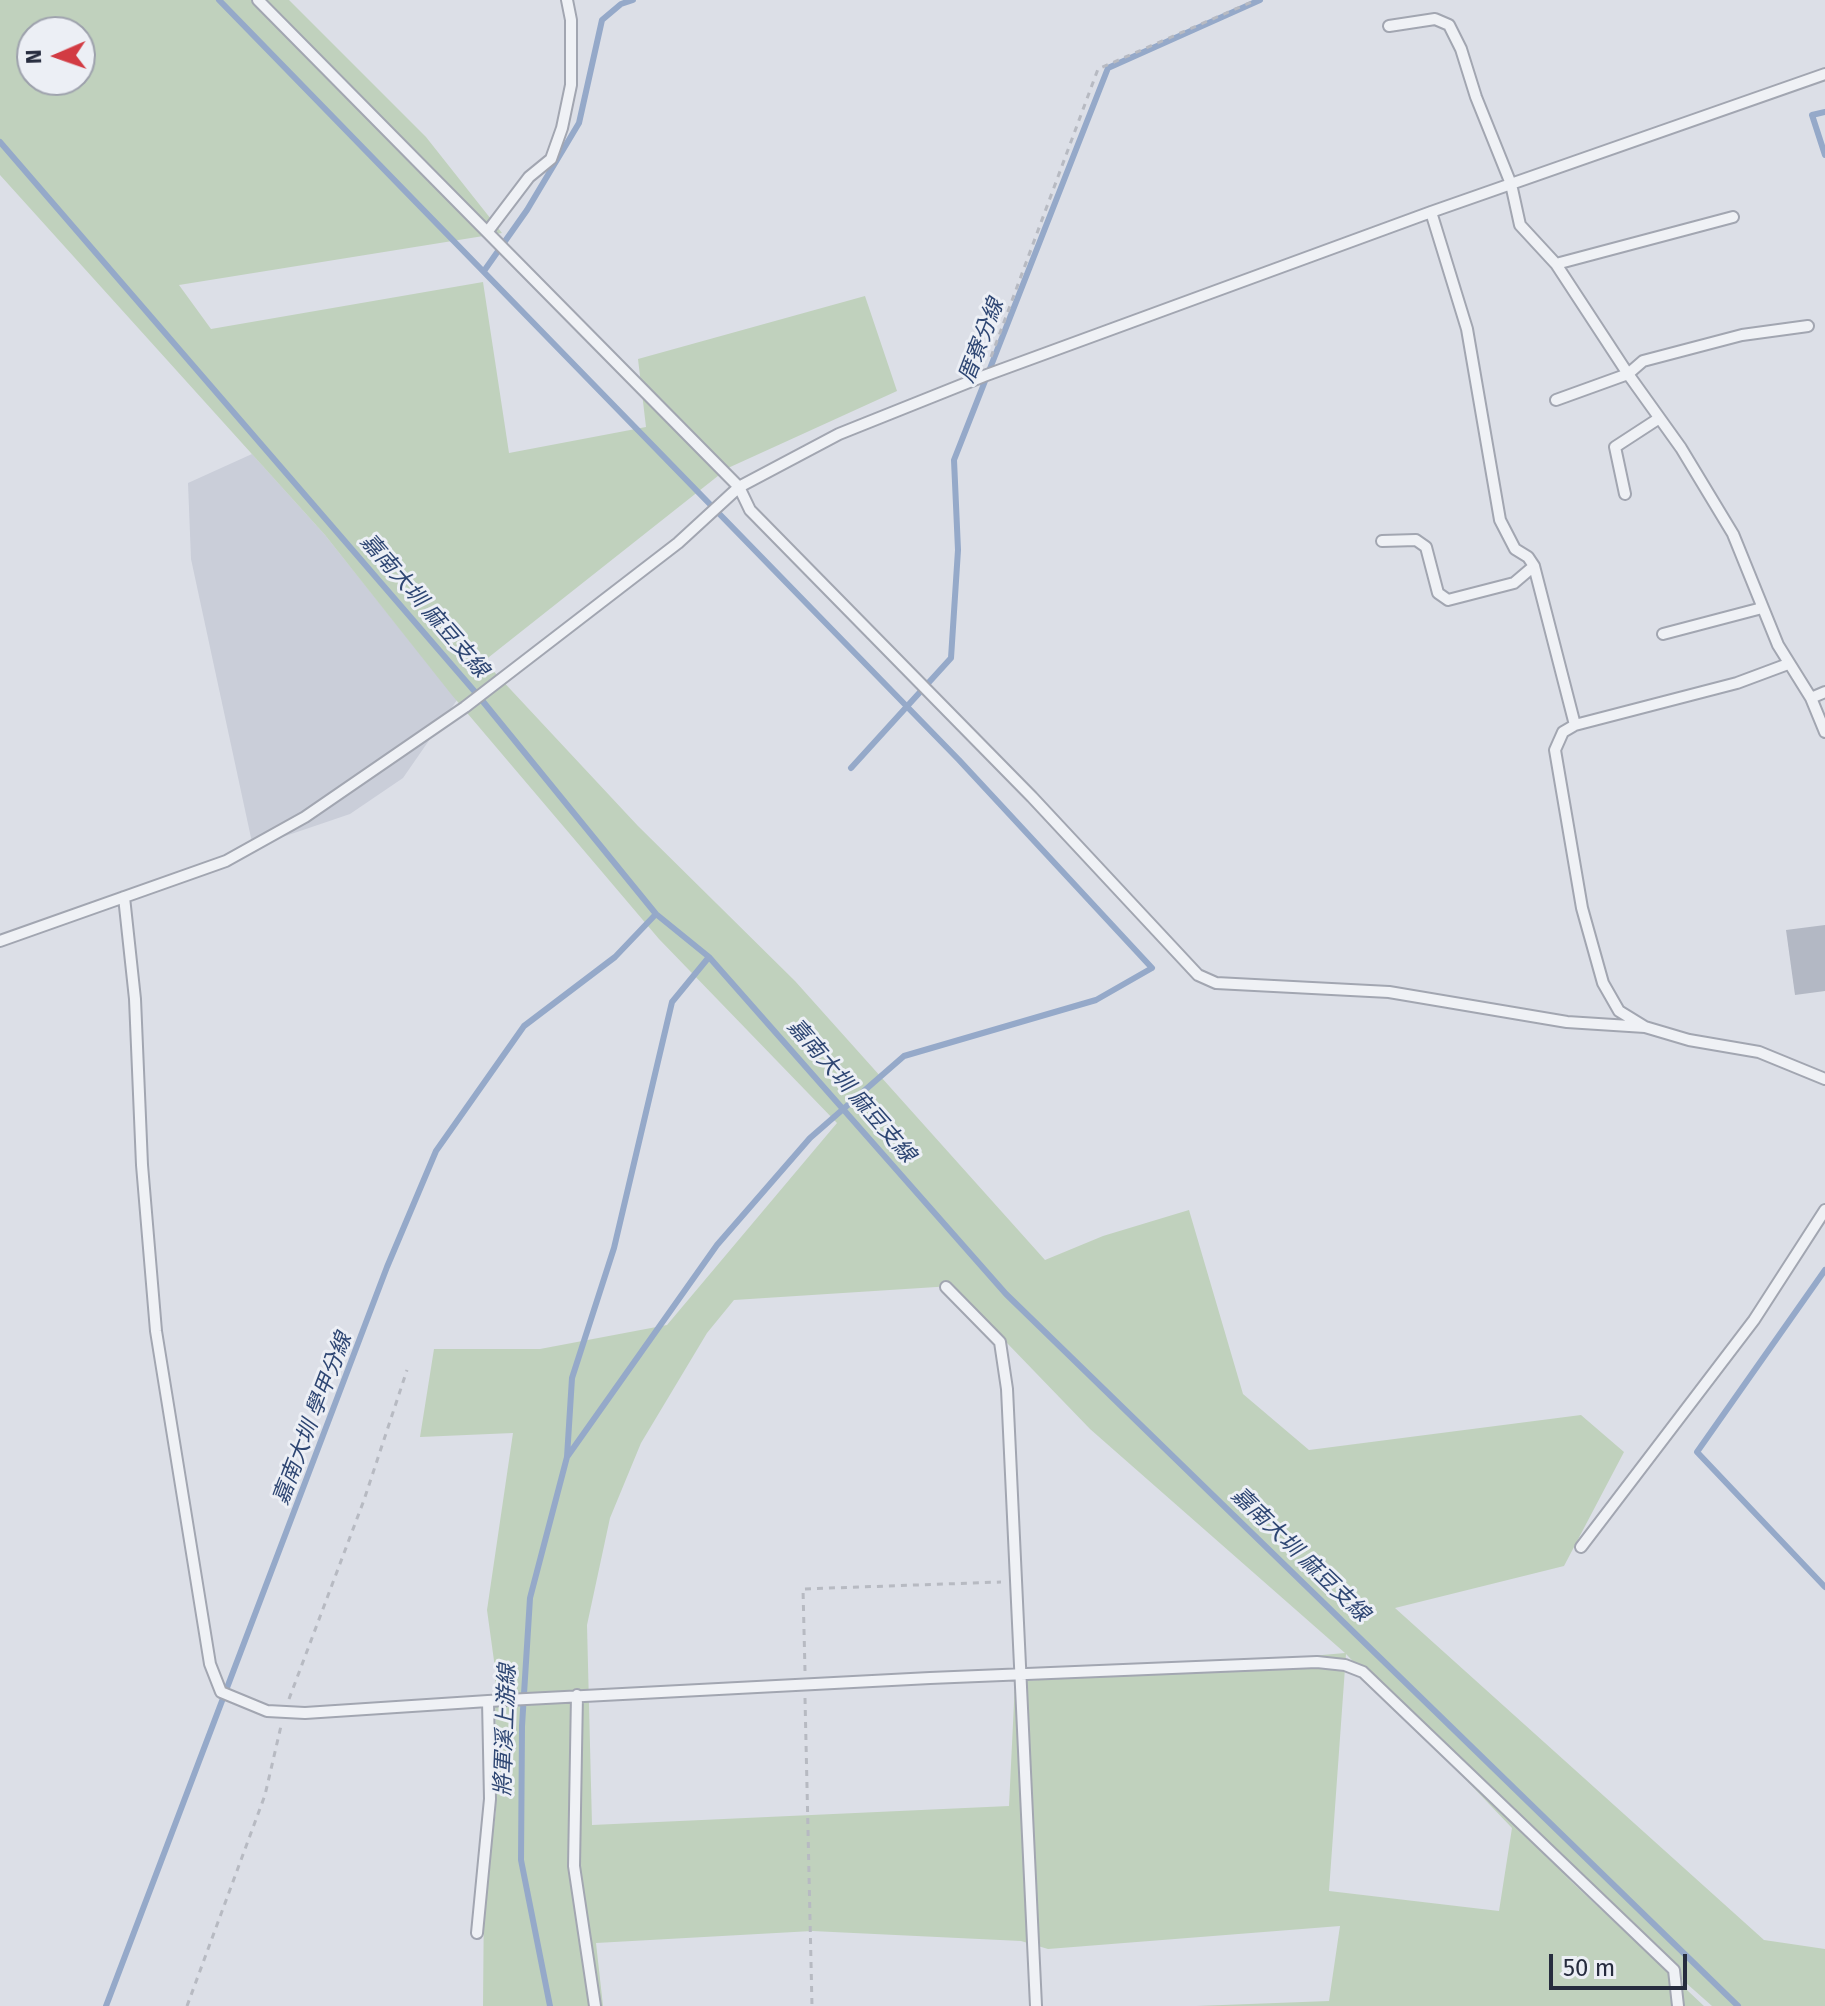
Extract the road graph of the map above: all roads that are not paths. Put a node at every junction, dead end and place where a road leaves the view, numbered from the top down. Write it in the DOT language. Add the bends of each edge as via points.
graph roads {
  1 [pos="258,0"];
  2 [pos="567,0"];
  3 [pos="1389,26"];
  4 [pos="1825,74"];
  5 [pos="1511,184"];
  6 [pos="1431,212"];
  7 [pos="1733,217"];
  8 [pos="488,231"];
  9 [pos="1556,264"];
  10 [pos="1808,326"];
  11 [pos="1628,374"];
  12 [pos="1556,400"];
  13 [pos="1658,419"];
  14 [pos="739,487"];
  15 [pos="1625,494"];
  16 [pos="1382,541"];
  17 [pos="1534,566"];
  18 [pos="1762,608"];
  19 [pos="1663,634"];
  20 [pos="1788,664"];
  21 [pos="1825,692"];
  22 [pos="1811,698"];
  23 [pos="1575,725"];
  24 [pos="1825,732"];
  25 [pos="124,897"];
  26 [pos="0,941"];
  27 [pos="1645,1027"];
  28 [pos="1825,1079"];
  29 [pos="1825,1210"];
  30 [pos="946,1287"];
  31 [pos="1581,1547"];
  32 [pos="1021,1676"];
  33 [pos="577,1695"];
  34 [pos="488,1701"];
  35 [pos="477,1933"];
  36 [pos="595,2006"];
  37 [pos="1036,2006"];
  38 [pos="1678,2006"];
  1 -- 8 [label="lane"];
  2 -- 8 [label="lane" via="571,85 562,128 551,159 529,177"];
  3 -- 5 [label="lane" via="1435,19 1449,25"];
  4 -- 5 [label="lane"];
  5 -- 6 [label="lane"];
  5 -- 9 [label="lane" via="1520,225"];
  6 -- 14 [label="lane" via="984,376 839,434"];
  6 -- 17 [label="lane" via="1467,329 1500,520 1515,549"];
  7 -- 9 [label="lane"];
  8 -- 14 [label="lane"];
  9 -- 11 [label="lane"];
  10 -- 11 [label="lane" via="1742,335 1643,361"];
  11 -- 12 [label="lane"];
  11 -- 13 [label="lane"];
  13 -- 15 [label="lane" via="1615,447"];
  13 -- 18 [label="lane" via="1733,534"];
  14 -- 25 [label="lane" via="678,543 465,707 305,817 226,861"];
  14 -- 27 [label="lane" via="750,510 1198,975 1216,983 1389,992 1567,1022"];
  16 -- 17 [label="lane" via="1416,540 1426,547 1438,593 1448,600 1514,583"];
  17 -- 23 [label="lane"];
  18 -- 19 [label="lane"];
  18 -- 20 [label="lane"];
  20 -- 22 [label="lane"];
  20 -- 23 [label="lane" via="1723,687"];
  21 -- 22 [label="lane"];
  22 -- 24 [label="lane"];
  23 -- 27 [label="lane" via="1563,732 1555,750 1582,908 1603,983 1619,1011"];
  25 -- 26 [label="lane"];
  25 -- 34 [label="lane" via="156,1331 210,1664 221,1692 284,1713"];
  27 -- 28 [label="lane" via="1759,1052"];
  29 -- 31 [label="lane" via="1754,1320"];
  30 -- 32 [label="lane" via="1000,1342 1007,1389"];
  32 -- 33 [label="lane"];
  32 -- 37 [label="lane"];
  32 -- 38 [label="lane" via="1317,1662 1363,1672 1674,1970"];
  33 -- 34 [label="lane"];
  33 -- 36 [label="lane" via="574,1866"];
  34 -- 35 [label="lane" via="490,1799"];
}
